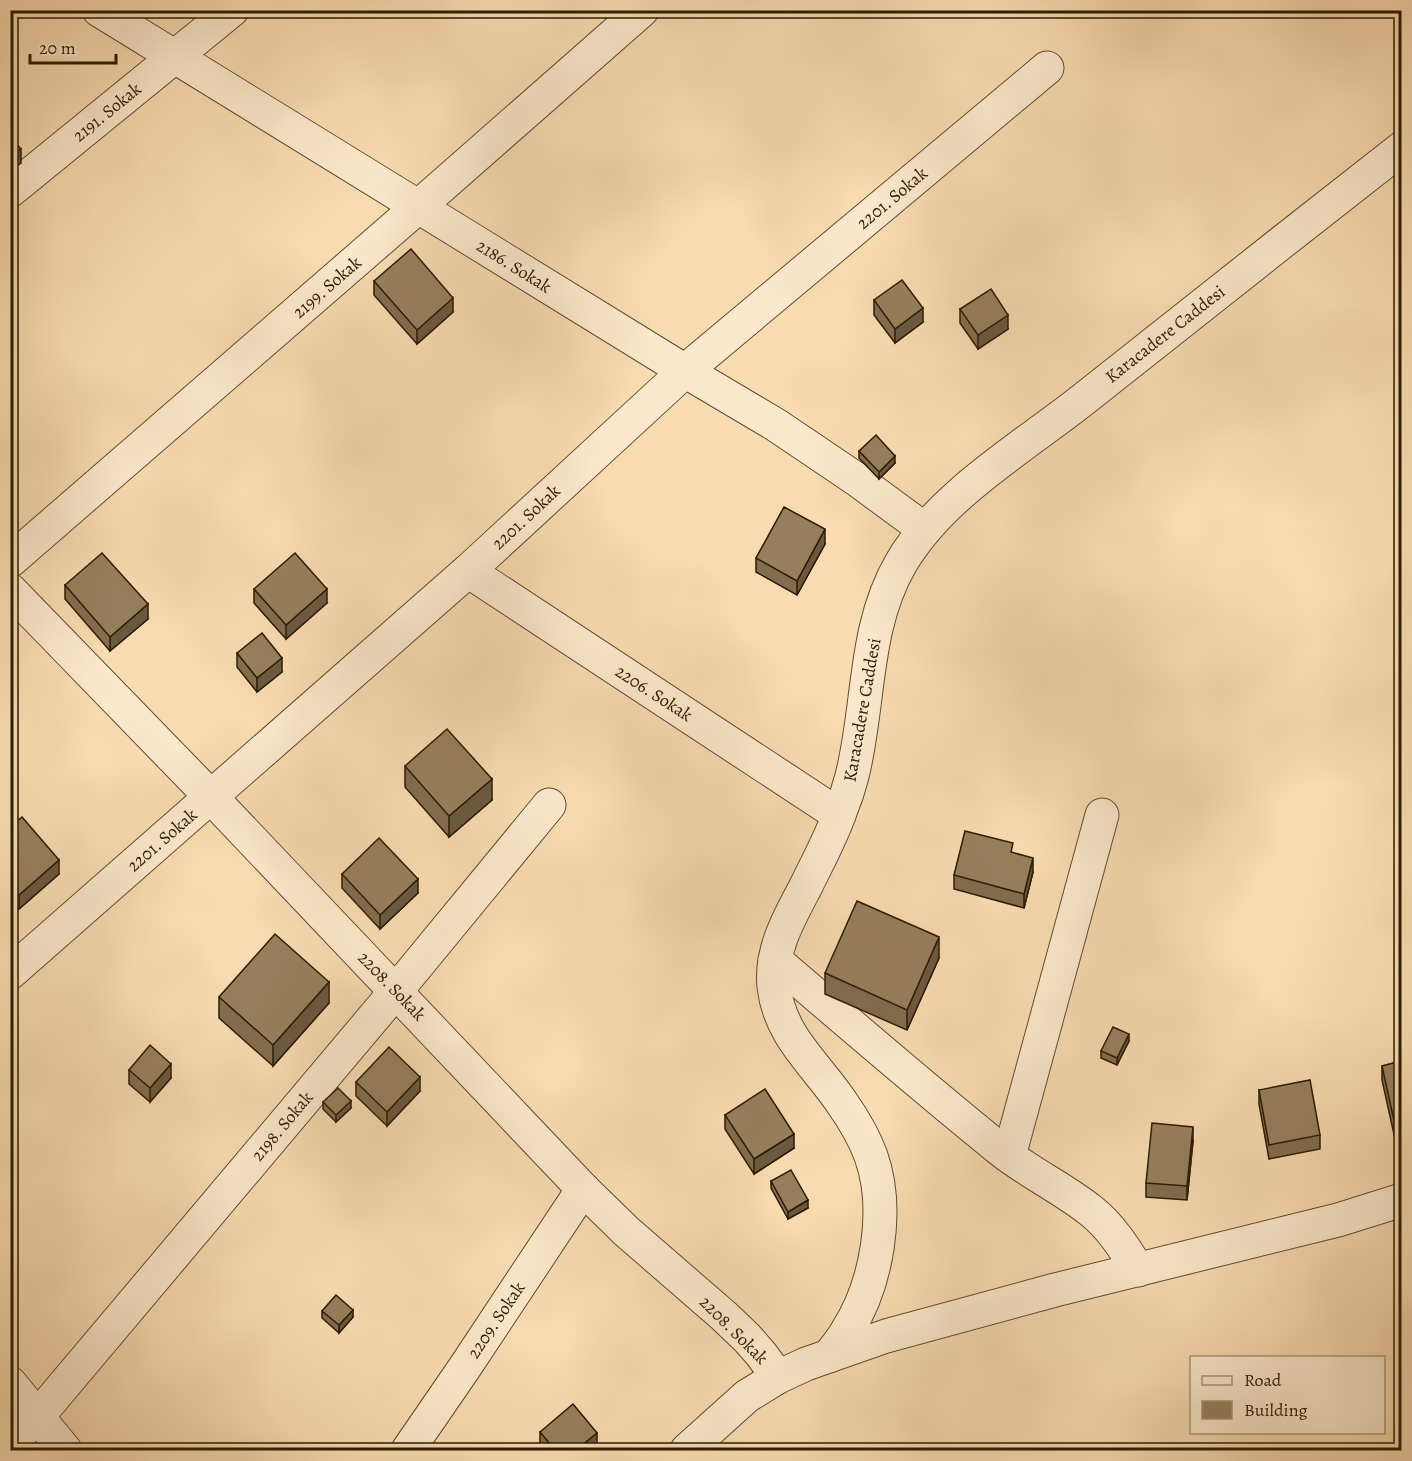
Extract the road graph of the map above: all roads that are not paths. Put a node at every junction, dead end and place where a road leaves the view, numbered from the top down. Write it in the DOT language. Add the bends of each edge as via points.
graph roads {
  1 [pos="99,10"];
  2 [pos="232,10"];
  3 [pos="642,10"];
  4 [pos="174,57"];
  5 [pos="1047,68"];
  6 [pos="1401,148"];
  7 [pos="10,191"];
  8 [pos="418,207"];
  9 [pos="685,371"];
  10 [pos="924,529"];
  11 [pos="10,561"];
  12 [pos="468,571"];
  13 [pos="10,590"];
  14 [pos="211,797"];
  15 [pos="549,805"];
  16 [pos="839,815"];
  17 [pos="1102,815"];
  18 [pos="775,960"];
  19 [pos="10,973"];
  20 [pos="396,991"];
  21 [pos="1009,1156"];
  22 [pos="583,1189"];
  23 [pos="1401,1200"];
  24 [pos="1138,1270"];
  25 [pos="829,1356"];
  26 [pos="778,1377"];
  27 [pos="10,1383"];
  28 [pos="38,1416"];
  29 [pos="10,1443"];
  30 [pos="65,1450"];
  31 [pos="408,1450"];
  32 [pos="687,1450"];
  1 -- 4 [label="street, 2186. Sokak"];
  2 -- 4 [label="street, 2191. Sokak"];
  3 -- 8 [label="street, 2199. Sokak"];
  4 -- 7 [label="street, 2191. Sokak"];
  4 -- 8 [label="street, 2186. Sokak"];
  5 -- 9 [label="street, 2201. Sokak"];
  6 -- 10 [label="street, Karacadere Caddesi" via="975,480"];
  8 -- 9 [label="street, 2186. Sokak"];
  8 -- 11 [label="street, 2199. Sokak"];
  9 -- 10 [label="street, 2186. Sokak" via="776,425"];
  9 -- 12 [label="street, 2201. Sokak"];
  10 -- 16 [label="street, Karacadere Caddesi" via="901,564 878,619 852,777"];
  12 -- 14 [label="street, 2201. Sokak"];
  12 -- 16 [label="street, 2206. Sokak"];
  13 -- 14 [label="street, 2208. Sokak"];
  14 -- 19 [label="street, 2201. Sokak"];
  14 -- 20 [label="street, 2208. Sokak"];
  15 -- 20 [label="street, 2198. Sokak"];
  16 -- 18 [label="street, Karacadere Caddesi" via="780,939"];
  17 -- 21 [label="street"];
  18 -- 21 [label="street"];
  18 -- 25 [label="street, Karacadere Caddesi" via="773,981 782,1021 862,1135 879,1196 880,1224 869,1282 847,1332"];
  20 -- 22 [label="street, 2208. Sokak"];
  20 -- 28 [label="street, 2198. Sokak"];
  21 -- 24 [label="street" via="1091,1210"];
  22 -- 26 [label="street, 2208. Sokak" via="739,1331"];
  22 -- 31 [label="street, 2209. Sokak"];
  23 -- 24 [label="street" via="1338,1220"];
  24 -- 25 [label="street" via="886,1336"];
  25 -- 26 [label="street"];
  26 -- 32 [label="street" via="747,1396"];
  27 -- 28 [label="street"];
  28 -- 29 [label="street, 2198. Sokak"];
  28 -- 30 [label="street"];
}
